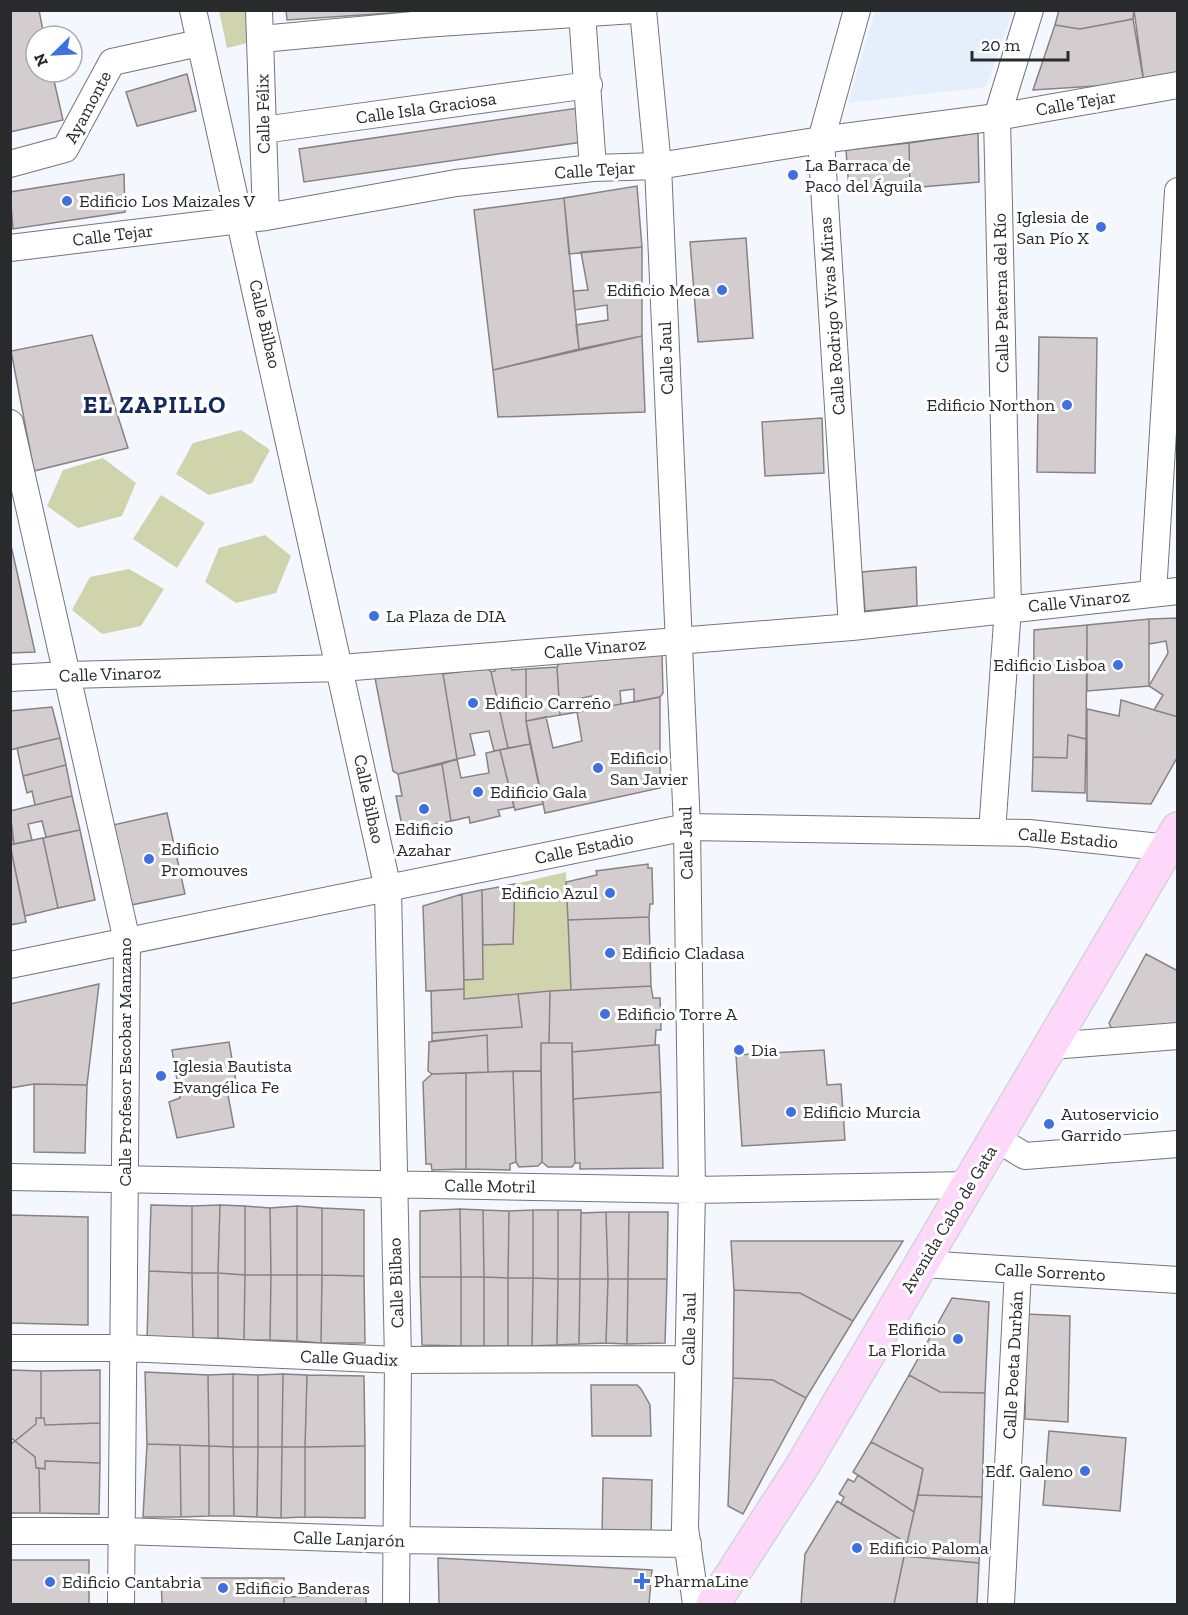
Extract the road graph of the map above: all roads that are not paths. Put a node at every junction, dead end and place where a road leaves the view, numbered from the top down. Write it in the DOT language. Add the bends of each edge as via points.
graph roads {
  1 [pos="193,10"];
  2 [pos="259,10"];
  3 [pos="634,10"];
  4 [pos="643,10"];
  5 [pos="857,10"];
  6 [pos="1030,10"];
  7 [pos="572,13"];
  8 [pos="501,15"];
  9 [pos="423,17"];
  10 [pos="261,39"];
  11 [pos="199,43"];
  12 [pos="589,85"];
  13 [pos="1178,85"];
  14 [pos="997,117"];
  15 [pos="263,130"];
  16 [pos="821,140"];
  17 [pos="10,164"];
  18 [pos="658,166"];
  19 [pos="593,168"];
  20 [pos="1178,191"];
  21 [pos="254,219"];
  22 [pos="10,248"];
  23 [pos="10,423"];
  24 [pos="1165,592"];
  25 [pos="1008,609"];
  26 [pos="852,627"];
  27 [pos="678,641"];
  28 [pos="341,668"];
  29 [pos="68,675"];
  30 [pos="10,678"];
  31 [pos="687,827"];
  32 [pos="992,832"];
  33 [pos="1174,842"];
  34 [pos="388,889"];
  35 [pos="127,941"];
  36 [pos="10,965"];
  37 [pos="1178,1036"];
  38 [pos="1051,1046"];
  39 [pos="997,1139"];
  40 [pos="1178,1144"];
  41 [pos="10,1177"];
  42 [pos="126,1180"];
  43 [pos="393,1185"];
  44 [pos="969,1185"];
  45 [pos="692,1190"];
  46 [pos="922,1264"];
  47 [pos="1018,1269"];
  48 [pos="1178,1280"];
  49 [pos="10,1348"];
  50 [pos="124,1348"];
  51 [pos="688,1359"];
  52 [pos="398,1360"];
  53 [pos="10,1531"];
  54 [pos="122,1531"];
  55 [pos="396,1540"];
  56 [pos="688,1544"];
  57 [pos="121,1605"];
  58 [pos="396,1605"];
  59 [pos="696,1605"];
  60 [pos="713,1605"];
  61 [pos="1001,1605"];
  1 -- 11 [label="street, Calle Bilbao"];
  2 -- 10 [label="street, Calle Félix"];
  3 -- 7 [label="street"];
  4 -- 18 [label="street, Calle Jaul"];
  5 -- 16 [label="street, Calle Rodrigo Vivas Miras"];
  6 -- 14 [label="street, Calle Paterna del Río"];
  7 -- 8 [label="street"];
  7 -- 12 [label="street"];
  8 -- 9 [label="street"];
  9 -- 10 [label="street"];
  10 -- 15 [label="street, Calle Félix"];
  11 -- 17 [label="street, Ayamonte" via="112,62 65,149"];
  11 -- 21 [label="street, Calle Bilbao"];
  12 -- 15 [label="street, Calle Isla Graciosa"];
  12 -- 19 [label="street"];
  13 -- 14 [label="street, Calle Tejar"];
  14 -- 16 [label="street, Calle Tejar"];
  14 -- 25 [label="street, Calle Paterna del Río"];
  15 -- 21 [label="street, Calle Félix"];
  16 -- 18 [label="street, Calle Tejar"];
  16 -- 26 [label="street, Calle Rodrigo Vivas Miras"];
  18 -- 19 [label="street, Calle Tejar"];
  18 -- 27 [label="street, Calle Jaul"];
  19 -- 21 [label="street, Calle Tejar" via="456,183"];
  20 -- 24 [label="street"];
  21 -- 22 [label="street, Calle Tejar"];
  21 -- 28 [label="street, Calle Bilbao"];
  23 -- 29 [label="street, Calle Profesor Escobar Manzano"];
  24 -- 25 [label="street, Calle Vinaroz"];
  25 -- 26 [label="street, Calle Vinaroz"];
  25 -- 32 [label="street, Calle Paterna del Río"];
  26 -- 27 [label="street, Calle Vinaroz"];
  27 -- 28 [label="street, Calle Vinaroz"];
  27 -- 31 [label="street, Calle Jaul"];
  28 -- 29 [label="street, Calle Vinaroz"];
  28 -- 34 [label="street, Calle Bilbao"];
  29 -- 30 [label="street, Calle Vinaroz"];
  29 -- 35 [label="street, Calle Profesor Escobar Manzano"];
  31 -- 32 [label="street, Calle Estadio"];
  31 -- 34 [label="street, Calle Estadio"];
  31 -- 45 [label="street, Calle Jaul"];
  32 -- 33 [label="street, Calle Estadio"];
  33 -- 38 [label="main road, Avenida Cabo de Gata"];
  34 -- 35 [label="street, Calle Estadio"];
  34 -- 43 [label="street, Calle Bilbao"];
  35 -- 36 [label="street, Calle Estadio"];
  35 -- 42 [label="street, Calle Profesor Escobar Manzano"];
  37 -- 38 [label="street"];
  38 -- 39 [label="main road, Avenida Cabo de Gata"];
  39 -- 40 [label="street" via="1025,1156"];
  39 -- 44 [label="main road, Avenida Cabo de Gata"];
  41 -- 42 [label="street, Calle Motril"];
  42 -- 43 [label="street, Calle Motril"];
  42 -- 50 [label="street, Calle Profesor Escobar Manzano"];
  43 -- 45 [label="street, Calle Motril"];
  43 -- 52 [label="street, Calle Bilbao"];
  44 -- 45 [label="street, Calle Motril"];
  44 -- 46 [label="main road, Avenida Cabo de Gata"];
  45 -- 51 [label="street, Calle Jaul"];
  46 -- 47 [label="street, Calle Sorrento"];
  46 -- 60 [label="main road, Avenida Cabo de Gata" via="773,1514"];
  47 -- 48 [label="street, Calle Sorrento"];
  47 -- 61 [label="street, Calle Poeta Durbán"];
  49 -- 50 [label="street, Calle Guadix"];
  50 -- 52 [label="street, Calle Guadix"];
  50 -- 54 [label="street, Calle Profesor Escobar Manzano"];
  51 -- 52 [label="street, Calle Guadix"];
  51 -- 56 [label="street, Calle Jaul"];
  52 -- 55 [label="street, Calle Bilbao"];
  53 -- 54 [label="street, Calle Lanjarón"];
  54 -- 55 [label="street, Calle Lanjarón"];
  54 -- 57 [label="street, Calle Profesor Escobar Manzano"];
  55 -- 56 [label="street, Calle Lanjarón"];
  55 -- 58 [label="street, Calle Bilbao"];
  56 -- 59 [label="street, Calle Jaul"];
}
